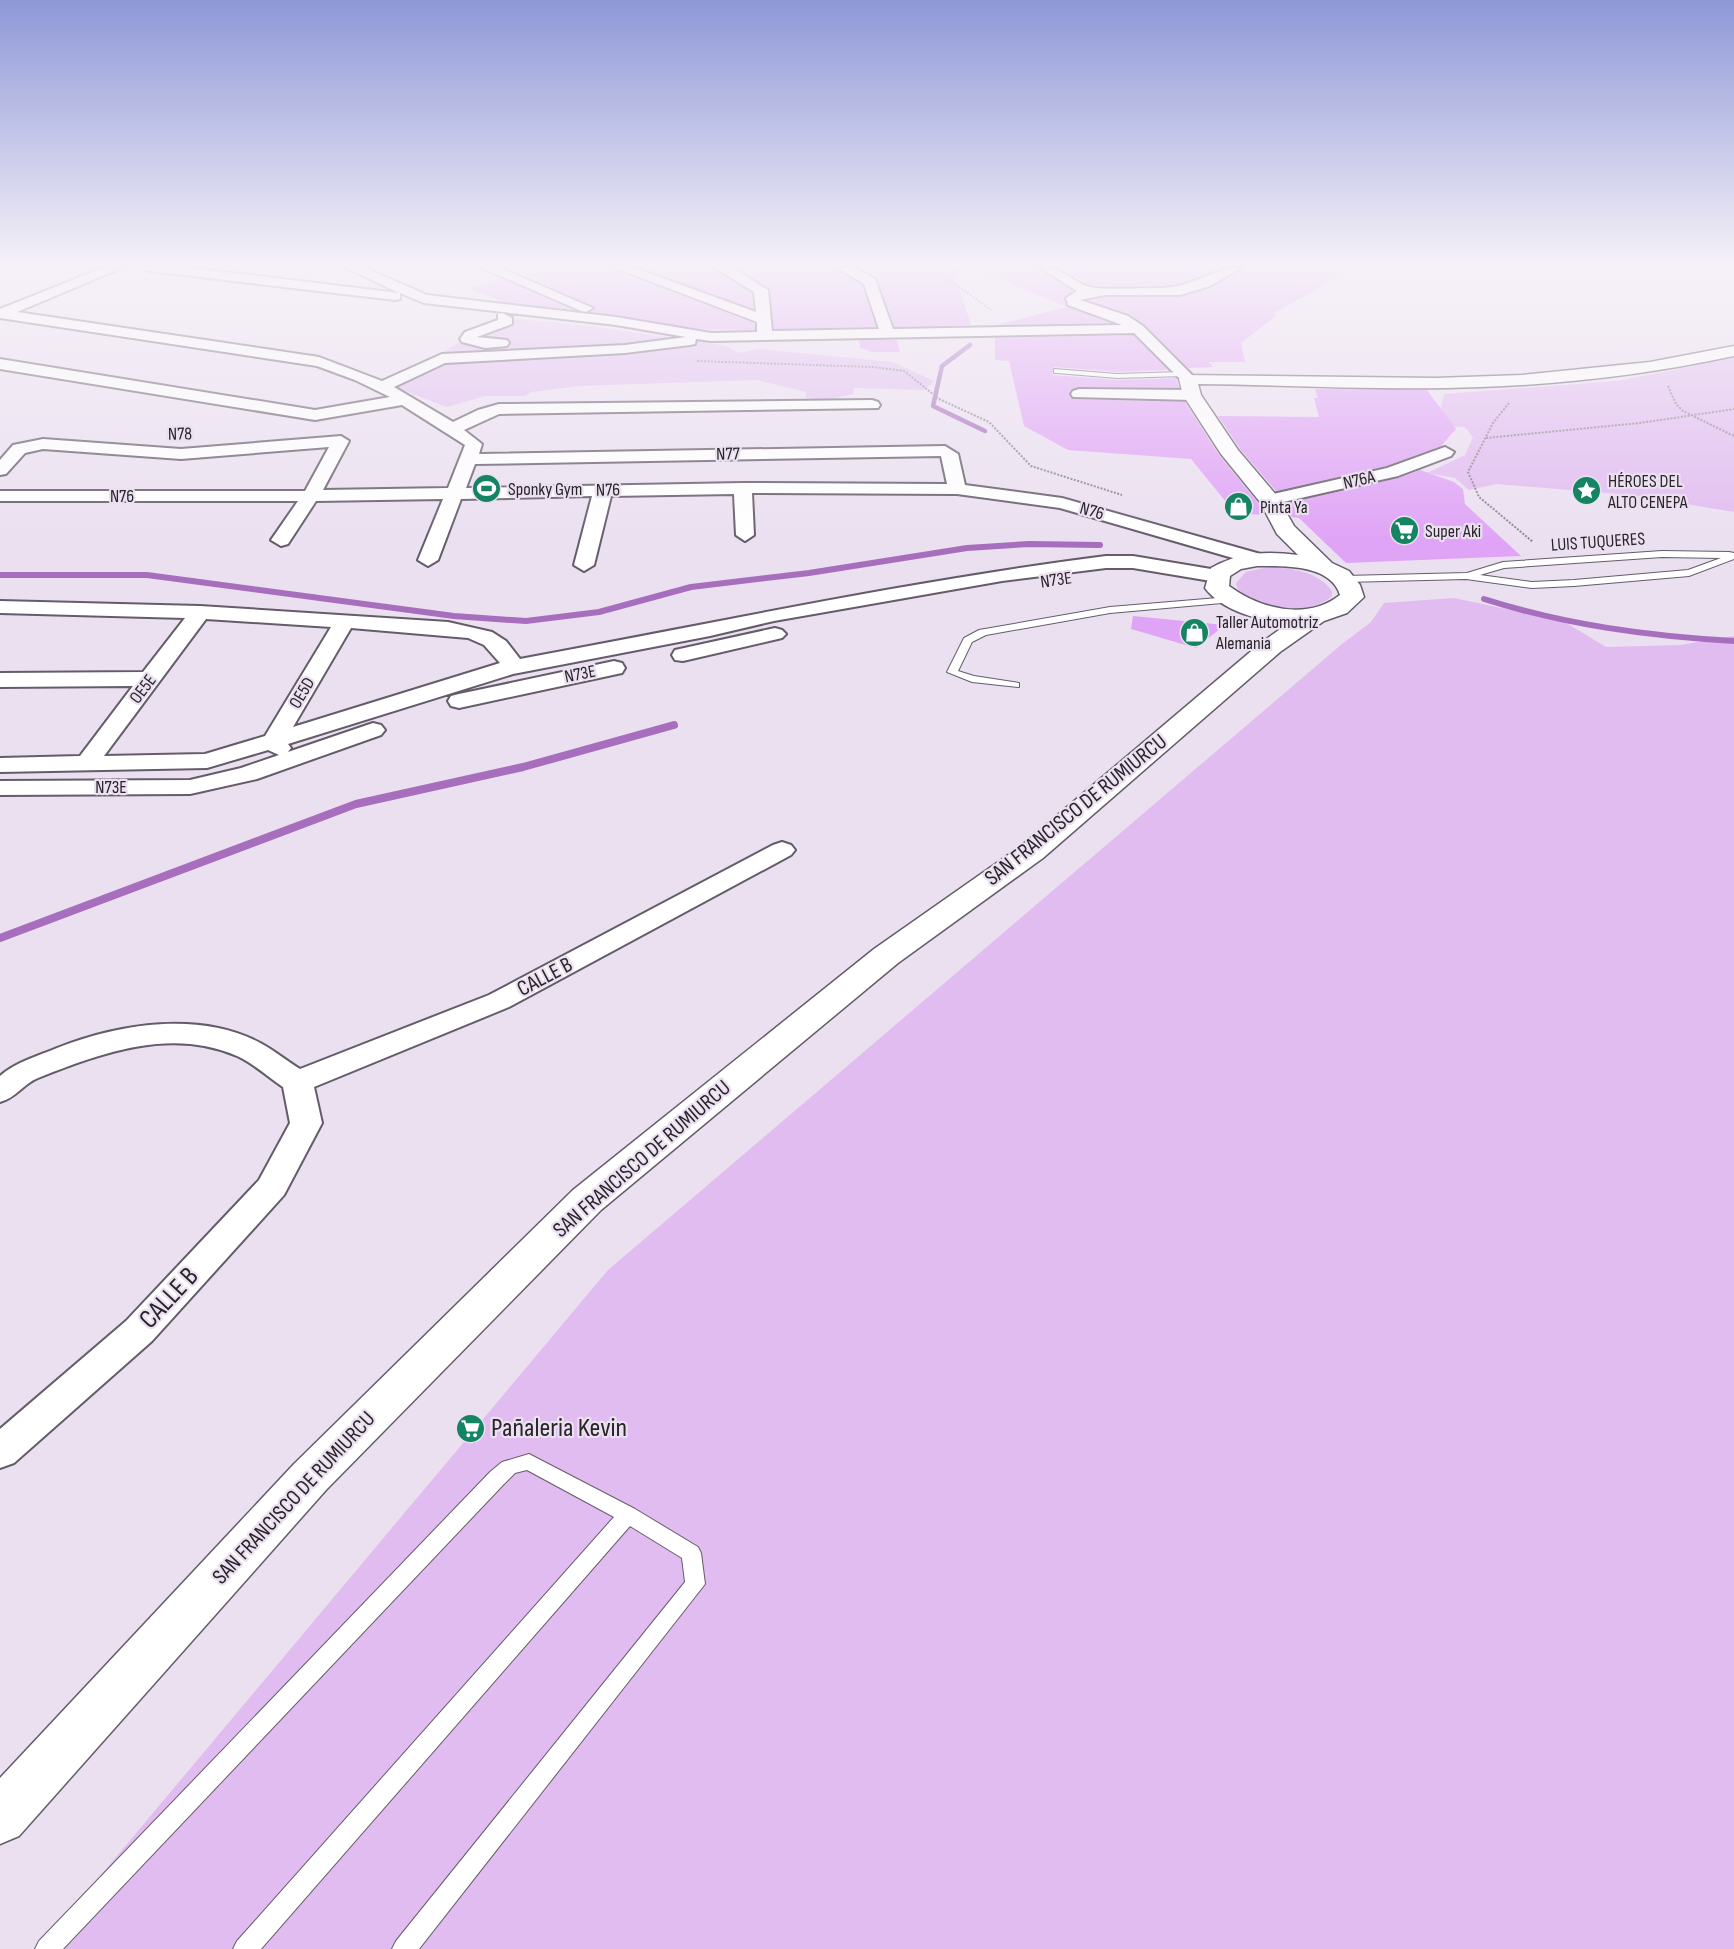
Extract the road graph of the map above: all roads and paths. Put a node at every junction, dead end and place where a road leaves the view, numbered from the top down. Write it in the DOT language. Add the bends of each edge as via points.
graph roads {
  1 [pos="292,358"];
  2 [pos="463,358"];
  3 [pos="691,358"];
  4 [pos="1165,358"];
  5 [pos="1700,358"];
  6 [pos="0,364"];
  7 [pos="1057,371"];
  8 [pos="1188,383"];
  9 [pos="1663,383"];
  10 [pos="381,387"];
  11 [pos="1079,394"];
  12 [pos="1513,397"];
  13 [pos="407,399"];
  14 [pos="872,405"];
  15 [pos="1734,410"];
  16 [pos="1692,417"];
  17 [pos="452,429"];
  18 [pos="1734,436"];
  19 [pos="1485,438"];
  20 [pos="1445,452"];
  21 [pos="469,459"];
  22 [pos="0,470"];
  23 [pos="743,488"];
  24 [pos="957,489"];
  25 [pos="603,490"];
  26 [pos="455,493"];
  27 [pos="0,496"];
  28 [pos="311,496"];
  29 [pos="1124,496"];
  30 [pos="1270,500"];
  31 [pos="1139,526"];
  32 [pos="1285,529"];
  33 [pos="745,535"];
  34 [pos="280,540"];
  35 [pos="1734,556"];
  36 [pos="1259,559"];
  37 [pos="428,560"];
  38 [pos="1568,561"];
  39 [pos="584,565"];
  40 [pos="1324,568"];
  41 [pos="1218,574"];
  42 [pos="1466,576"];
  43 [pos="1345,579"];
  44 [pos="1007,581"];
  45 [pos="1230,600"];
  46 [pos="1254,610"];
  47 [pos="200,612"];
  48 [pos="4,613"];
  49 [pos="774,615"];
  50 [pos="1316,615"];
  51 [pos="344,622"];
  52 [pos="792,631"];
  53 [pos="738,632"];
  54 [pos="1271,647"];
  55 [pos="509,668"];
  56 [pos="151,679"];
  57 [pos="0,680"];
  58 [pos="1015,685"];
  59 [pos="273,742"];
  60 [pos="293,758"];
  61 [pos="86,764"];
  62 [pos="0,765"];
  63 [pos="0,788"];
  64 [pos="782,850"];
  65 [pos="297,1082"];
  66 [pos="0,1092"];
  67 [pos="0,1452"];
  68 [pos="628,1515"];
  69 [pos="0,1817"];
  70 [pos="47,1949"];
  71 [pos="245,1949"];
  72 [pos="404,1949"];
  1 -- 10 [label="street" via="319,362"];
  2 -- 10 [label="street" via="442,359"];
  3 -- 29 [label="path" via="904,371 939,399 989,422 1031,466"];
  4 -- 8 [label="street"];
  5 -- 8 [label="main road" via="1523,381"];
  6 -- 13 [label="street" via="315,415"];
  7 -- 8 [label="lane"];
  8 -- 11 [label="street"];
  8 -- 30 [label="main road" via="1231,454"];
  9 -- 16 [label="path" via="1669,386 1676,404"];
  10 -- 13 [label="street"];
  12 -- 19 [label="path"];
  13 -- 17 [label="street"];
  14 -- 17 [label="street" via="499,409"];
  15 -- 16 [label="path"];
  16 -- 18 [label="path"];
  16 -- 19 [label="path"];
  17 -- 21 [label="street" via="474,444"];
  19 -- 38 [label="path" via="1468,472 1479,497 1530,541"];
  20 -- 30 [label="street, N76A" via="1392,472"];
  21 -- 24 [label="street, N77" via="945,451"];
  21 -- 26 [label="street"];
  22 -- 28 [label="street, N78" via="19,449 32,445 181,454 341,441"];
  23 -- 24 [label="street, N76"];
  23 -- 25 [label="street, N76"];
  23 -- 33 [label="street"];
  24 -- 31 [label="street, N76" via="1062,503"];
  25 -- 26 [label="street, N76"];
  25 -- 39 [label="street"];
  26 -- 28 [label="street, N76"];
  26 -- 37 [label="street"];
  27 -- 28 [label="street, N76"];
  28 -- 34 [label="street"];
  30 -- 32 [label="main road"];
  31 -- 36 [label="street, N76"];
  31 -- 41 [label="street, N76"];
  32 -- 36 [label="main road" via="1279,543"];
  32 -- 40 [label="main road"];
  35 -- 38 [label="lane, LUIS TUQUERES" via="1662,554"];
  35 -- 42 [label="lane" via="1689,573 1574,583 1532,585"];
  36 -- 40 [label="main road" via="1304,562"];
  36 -- 41 [label="main road" via="1234,564"];
  38 -- 42 [label="lane, LUIS TUQUERES" via="1503,564"];
  40 -- 43 [label="main road"];
  41 -- 44 [label="street, N73E" via="1166,567 1140,573"];
  41 -- 45 [label="main road" via="1217,588"];
  42 -- 43 [label="lane"];
  43 -- 50 [label="main road" via="1352,588 1352,597 1339,608"];
  44 -- 49 [label="street, N73E"];
  44 -- 52 [label="street, N73E"];
  45 -- 46 [label="main road"];
  45 -- 58 [label="lane" via="1110,610 982,632 968,640 952,672"];
  46 -- 50 [label="main road"];
  46 -- 54 [label="main road"];
  47 -- 48 [label="street"];
  47 -- 51 [label="street"];
  47 -- 56 [label="street, OE5E"];
  49 -- 52 [label="street"];
  49 -- 53 [label="street, N73E"];
  50 -- 54 [label="main road, SAN FRANCISCO DE RUMIURCU"];
  51 -- 55 [label="street" via="448,628 480,634 503,649 511,663"];
  51 -- 59 [label="street, OE5D"];
  52 -- 53 [label="street, N73E"];
  53 -- 55 [label="street, N73E" via="710,630"];
  53 -- 60 [label="street, N73E" via="723,647 440,706"];
  54 -- 69 [label="main road, SAN FRANCISCO DE RUMIURCU" via="1032,852 886,956 587,1200 310,1477"];
  55 -- 59 [label="street, N73E"];
  56 -- 57 [label="street"];
  56 -- 61 [label="street, OE5E"];
  59 -- 60 [label="street"];
  59 -- 61 [label="street, N73E" via="207,761"];
  60 -- 63 [label="street, N73E" via="248,774 190,787"];
  61 -- 62 [label="street, N73E"];
  64 -- 65 [label="street, CALLE B" via="499,1001"];
  65 -- 66 [label="street" via="250,1050 220,1039 179,1034 128,1037 81,1050 21,1074"];
  65 -- 67 [label="street, CALLE B" via="306,1123 272,1187 139,1331"];
  68 -- 70 [label="lane" via="529,1462 509,1467"];
  68 -- 71 [label="lane"];
  68 -- 72 [label="lane" via="691,1553 695,1584"];
}
